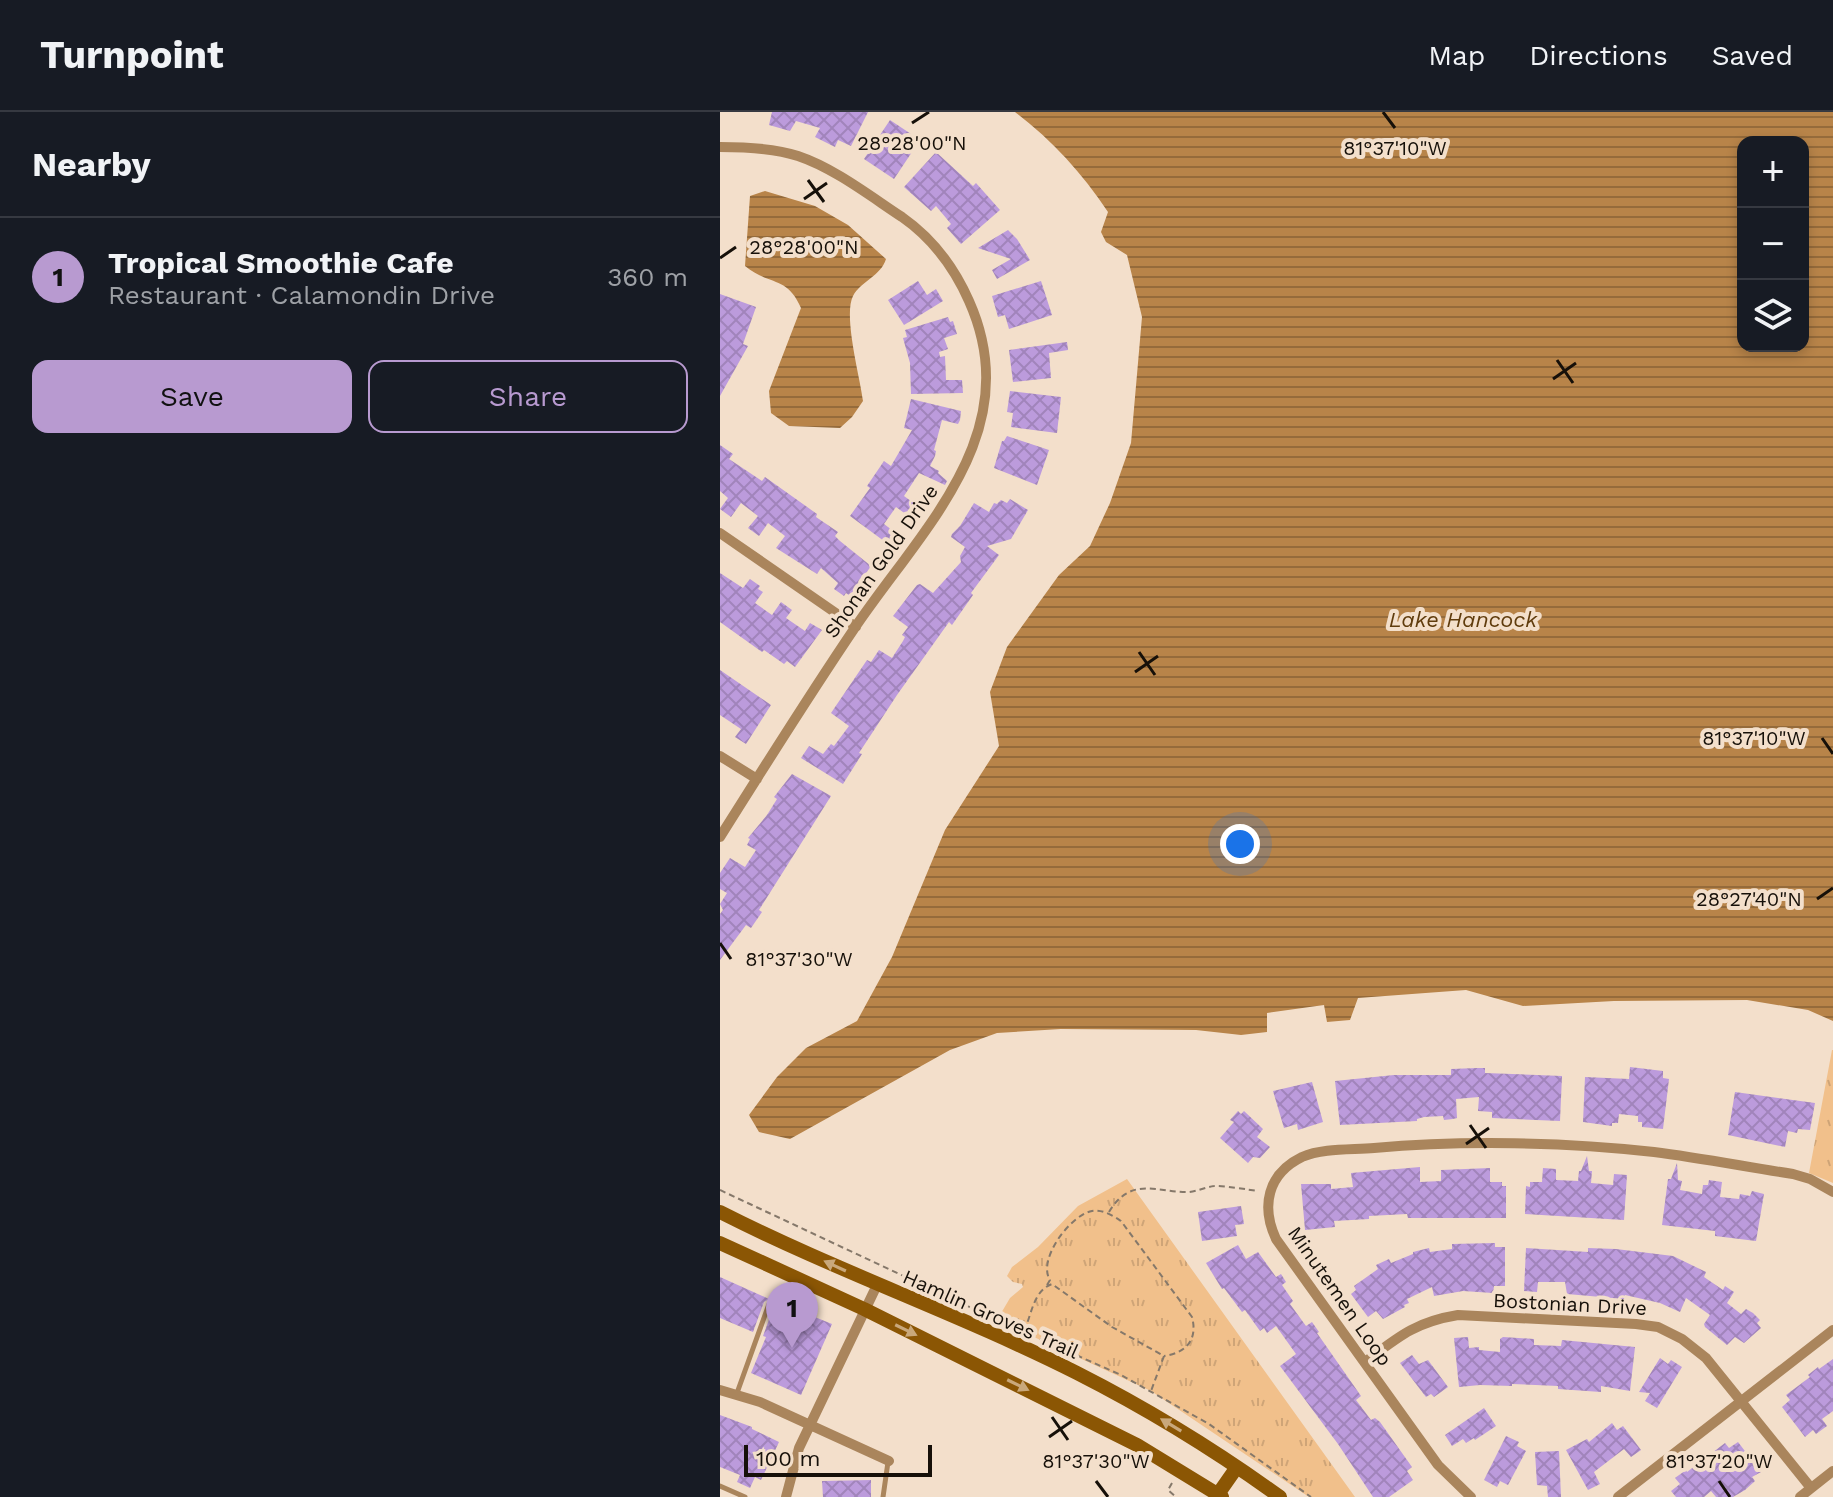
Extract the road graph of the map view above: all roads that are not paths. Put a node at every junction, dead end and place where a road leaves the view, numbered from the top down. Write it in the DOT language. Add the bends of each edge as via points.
graph roads {
  1 [pos="720,147"];
  2 [pos="720,533"];
  3 [pos="856,627"];
  4 [pos="720,756"];
  5 [pos="757,779"];
  6 [pos="720,837"];
  7 [pos="1833,1192"];
  8 [pos="720,1212"];
  9 [pos="720,1243"];
  10 [pos="877,1285"];
  11 [pos="769,1304"];
  12 [pos="864,1309"];
  13 [pos="1833,1330"];
  14 [pos="1365,1362"];
  15 [pos="720,1390"];
  16 [pos="736,1394"];
  17 [pos="1741,1402"];
  18 [pos="810,1424"];
  19 [pos="889,1461"];
  20 [pos="1237,1467"];
  21 [pos="1833,1471"];
  22 [pos="720,1486"];
  23 [pos="1811,1488"];
  24 [pos="1261,1492"];
  25 [pos="1218,1496"];
  26 [pos="745,1497"];
  27 [pos="786,1497"];
  28 [pos="883,1497"];
  29 [pos="1280,1497"];
  30 [pos="1471,1497"];
  31 [pos="1618,1497"];
  32 [pos="1800,1497"];
  1 -- 3 [label="street, Shonan Gold Drive" via="798,156 852,183 916,227 955,270 979,323 988,383 974,448 945,504"];
  2 -- 3 [label="street"];
  3 -- 5 [label="street, Shonan Gold Drive"];
  4 -- 5 [label="street"];
  5 -- 6 [label="street, Shonan Gold Drive"];
  7 -- 14 [label="street, Minutemen Loop" via="1793,1174 1654,1152 1497,1145 1313,1153 1276,1179 1268,1221"];
  10 -- 8 [label="main road, Hamlin Groves Trail, one-way"];
  9 -- 12 [label="main road"];
  10 -- 12 [label="street"];
  20 -- 10 [label="main road, Hamlin Groves Trail, one-way" via="1075,1372"];
  11 -- 16 [label="lane"];
  12 -- 18 [label="street"];
  12 -- 25 [label="main road, one-way" via="1137,1445"];
  13 -- 17 [label="street"];
  14 -- 17 [label="street, Bostonian Drive" via="1410,1329 1458,1315 1636,1324 1682,1339 1706,1358"];
  14 -- 30 [label="street, Minutemen Loop" via="1438,1465"];
  15 -- 16 [label="street"];
  16 -- 18 [label="street"];
  17 -- 23 [label="street, Bostonian Drive"];
  17 -- 31 [label="street"];
  18 -- 19 [label="street"];
  18 -- 27 [label="street"];
  19 -- 28 [label="lane"];
  20 -- 24 [label="main road, Hamlin Groves Trail"];
  20 -- 25 [label="main road"];
  21 -- 23 [label="street"];
  22 -- 26 [label="lane"];
  23 -- 32 [label="street"];
  24 -- 29 [label="main road, Hamlin Groves Trail"];
}
